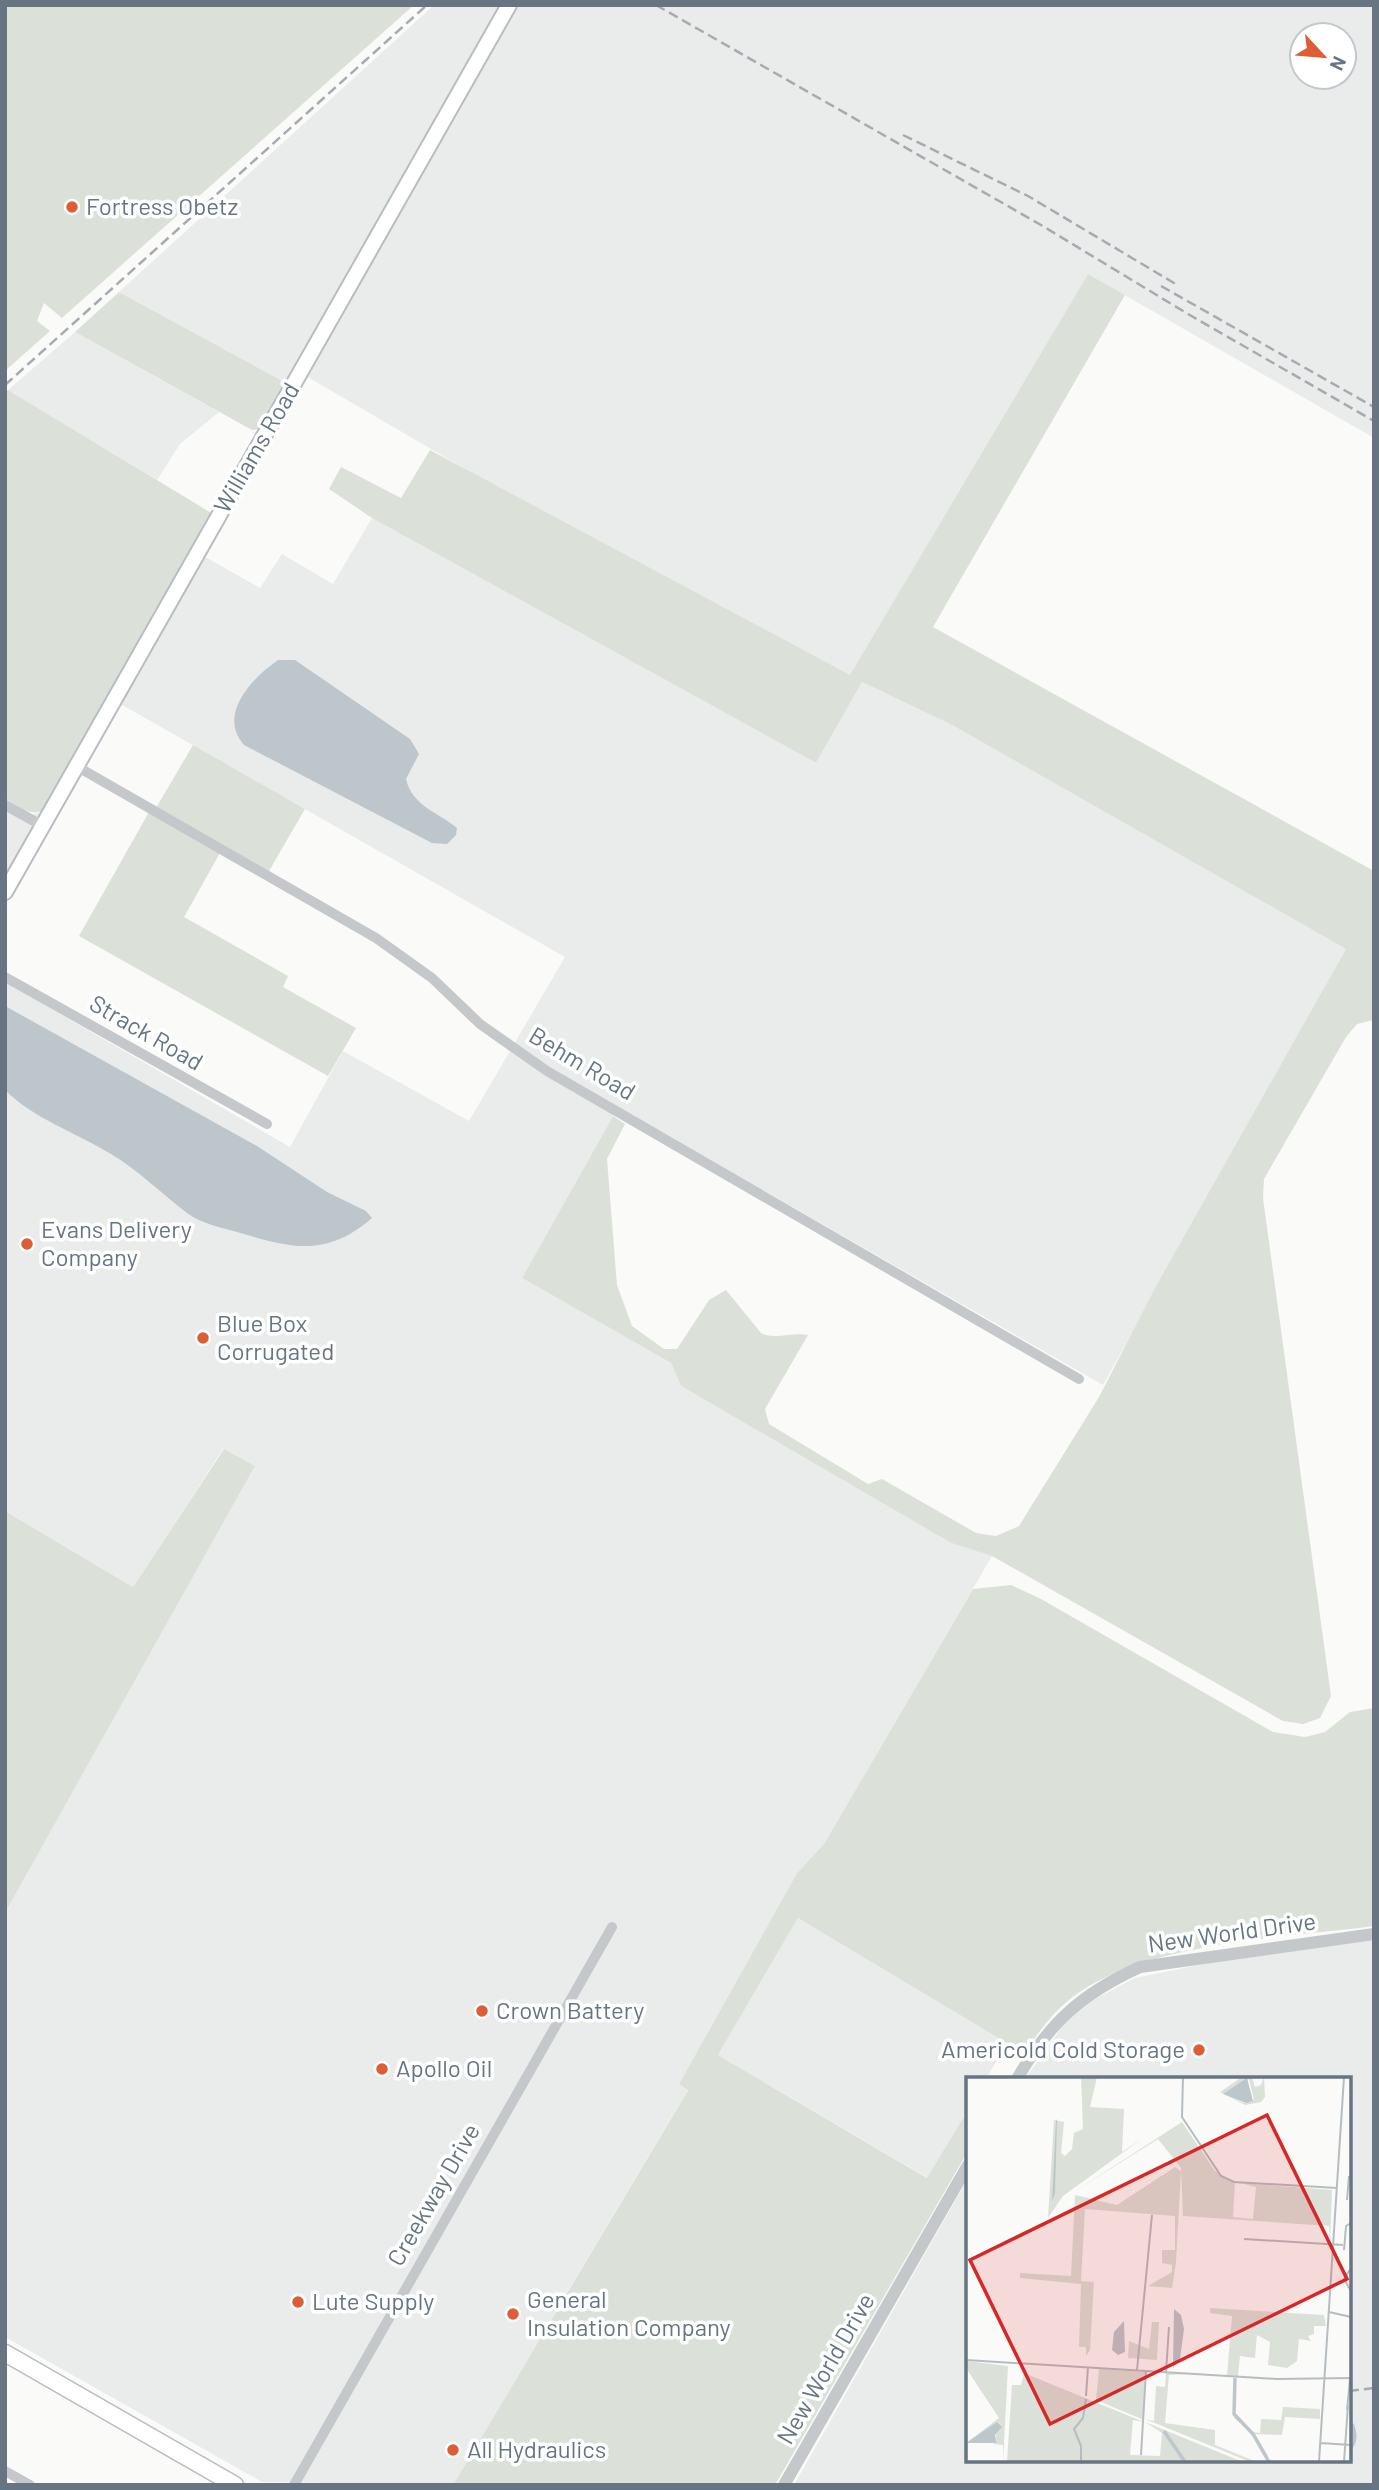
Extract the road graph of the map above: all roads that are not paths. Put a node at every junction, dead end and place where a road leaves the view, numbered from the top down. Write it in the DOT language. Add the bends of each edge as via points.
graph roads {
  1 [pos="509,5"];
  2 [pos="76,766"];
  3 [pos="5,805"];
  4 [pos="43,826"];
  5 [pos="5,892"];
  6 [pos="5,977"];
  7 [pos="267,1124"];
  8 [pos="1079,1379"];
  9 [pos="612,1927"];
  10 [pos="1374,1934"];
  11 [pos="1018,2077"];
  12 [pos="966,2168"];
  13 [pos="5,2353"];
  14 [pos="5,2471"];
  15 [pos="30,2485"];
  16 [pos="235,2485"];
  17 [pos="294,2485"];
  18 [pos="784,2485"];
  1 -- 2 [label="main road, Williams Road"];
  2 -- 4 [label="main road, Williams Road"];
  2 -- 8 [label="street, Behm Road" via="376,938 547,1071"];
  3 -- 4 [label="street"];
  4 -- 5 [label="main road, Williams Road"];
  6 -- 7 [label="street, Strack Road"];
  9 -- 17 [label="street, Creekway Drive"];
  10 -- 11 [label="street, New World Drive" via="1140,1968 1073,2006 1051,2027"];
  12 -- 18 [label="street, New World Drive"];
  13 -- 16 [label="main road"];
  14 -- 15 [label="street"];
}
